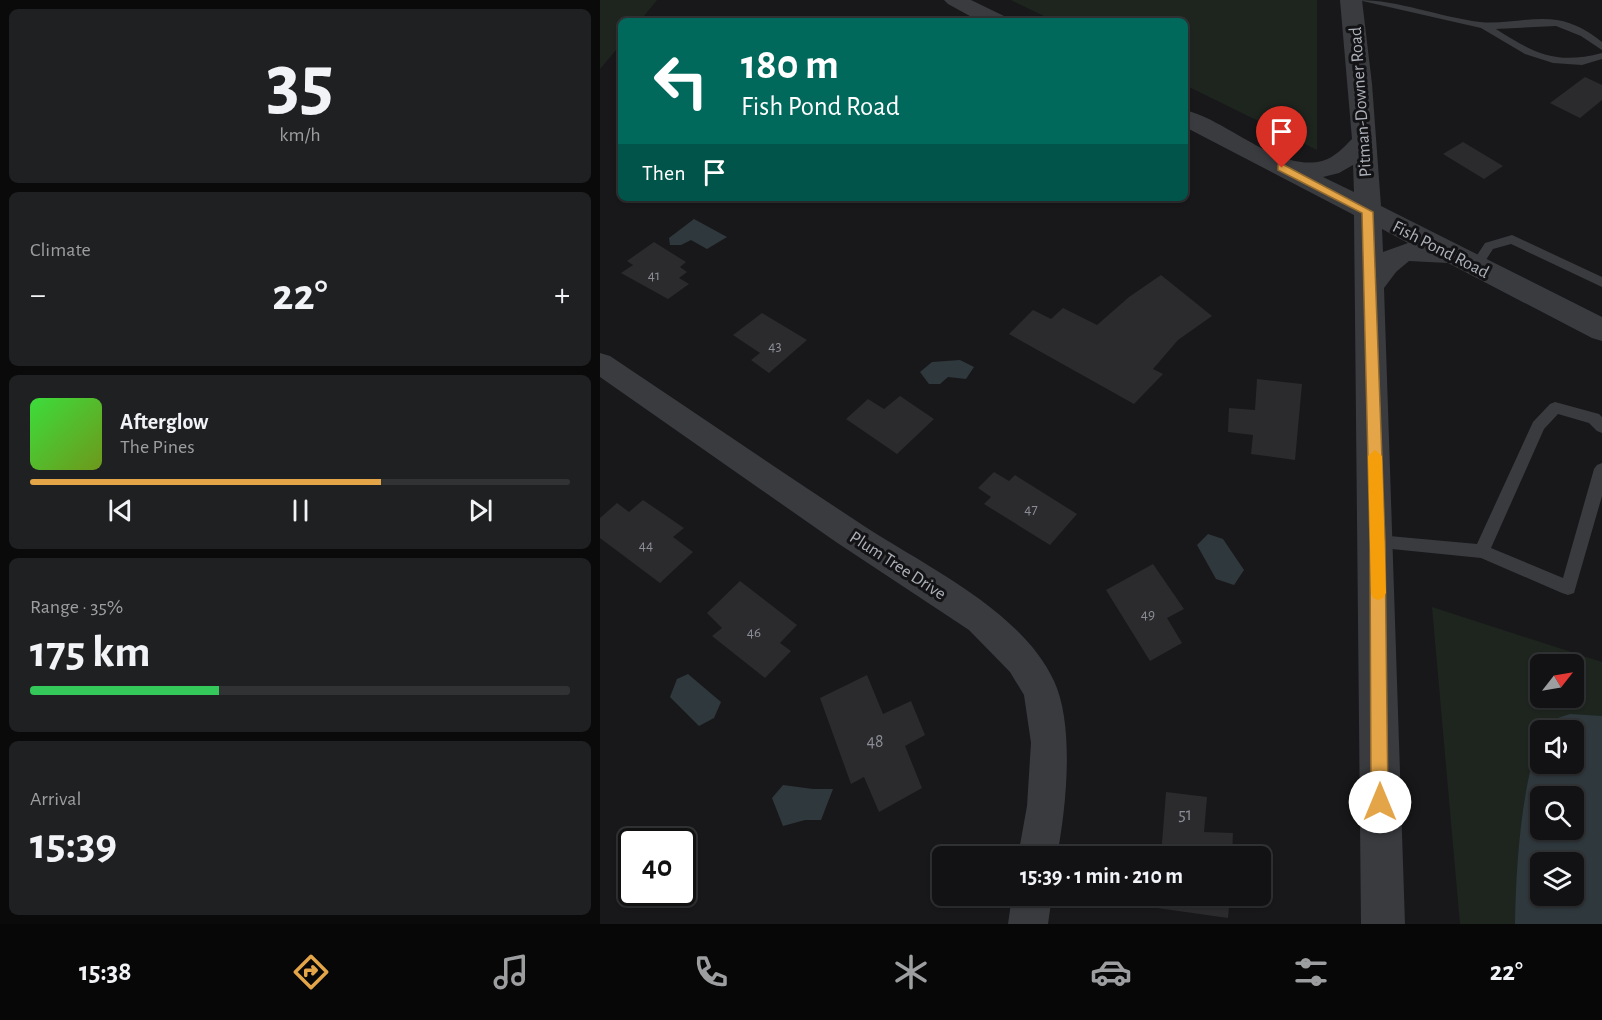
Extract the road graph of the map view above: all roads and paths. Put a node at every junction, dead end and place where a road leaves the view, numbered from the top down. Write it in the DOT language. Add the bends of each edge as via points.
graph roads {
  1 [pos="955,0"];
  2 [pos="1351,0"];
  3 [pos="1363,0"];
  4 [pos="990,18"];
  5 [pos="1483,25"];
  6 [pos="1602,47"];
  7 [pos="1602,56"];
  8 [pos="1188,119"];
  9 [pos="1364,141"];
  10 [pos="1282,168"];
  11 [pos="1367,212"];
  12 [pos="1472,264"];
  13 [pos="1602,282"];
  14 [pos="1370,285"];
  15 [pos="1602,330"];
  16 [pos="600,363"];
  17 [pos="1602,427"];
  18 [pos="1602,469"];
  19 [pos="1378,542"];
  20 [pos="1482,551"];
  21 [pos="1040,846"];
  22 [pos="1031,906"];
  23 [pos="1028,924"];
  24 [pos="1383,924"];
  1 -- 4 [label="street"];
  2 -- 9 [label="street, Pitman-Downer Road"];
  3 -- 5 [label="lane"];
  5 -- 6 [label="lane" via="1561,23 1579,30"];
  5 -- 7 [label="lane" via="1508,42 1552,60 1580,62"];
  8 -- 10 [label="street, Fish Pond Road"];
  9 -- 10 [label="street" via="1344,161 1332,166 1315,170"];
  9 -- 11 [label="street, Pitman-Downer Road"];
  10 -- 11 [label="street, Fish Pond Road"];
  11 -- 12 [label="street, Fish Pond Road"];
  11 -- 14 [label="street, Pitman-Downer Road"];
  12 -- 13 [label="lane" via="1489,246 1512,239"];
  12 -- 14 [label="street" via="1443,254 1417,250 1402,253 1390,258"];
  12 -- 15 [label="street, Fish Pond Road"];
  14 -- 19 [label="street, Pitman-Downer Road"];
  16 -- 21 [label="street, Plum Tree Drive" via="981,619 1022,660 1041,691 1049,743"];
  17 -- 20 [label="lane" via="1594,418 1555,408 1538,426"];
  18 -- 20 [label="lane" via="1568,588"];
  19 -- 20 [label="lane"];
  19 -- 24 [label="street, Pitman-Downer Road"];
  22 -- 23 [label="street"];
}
